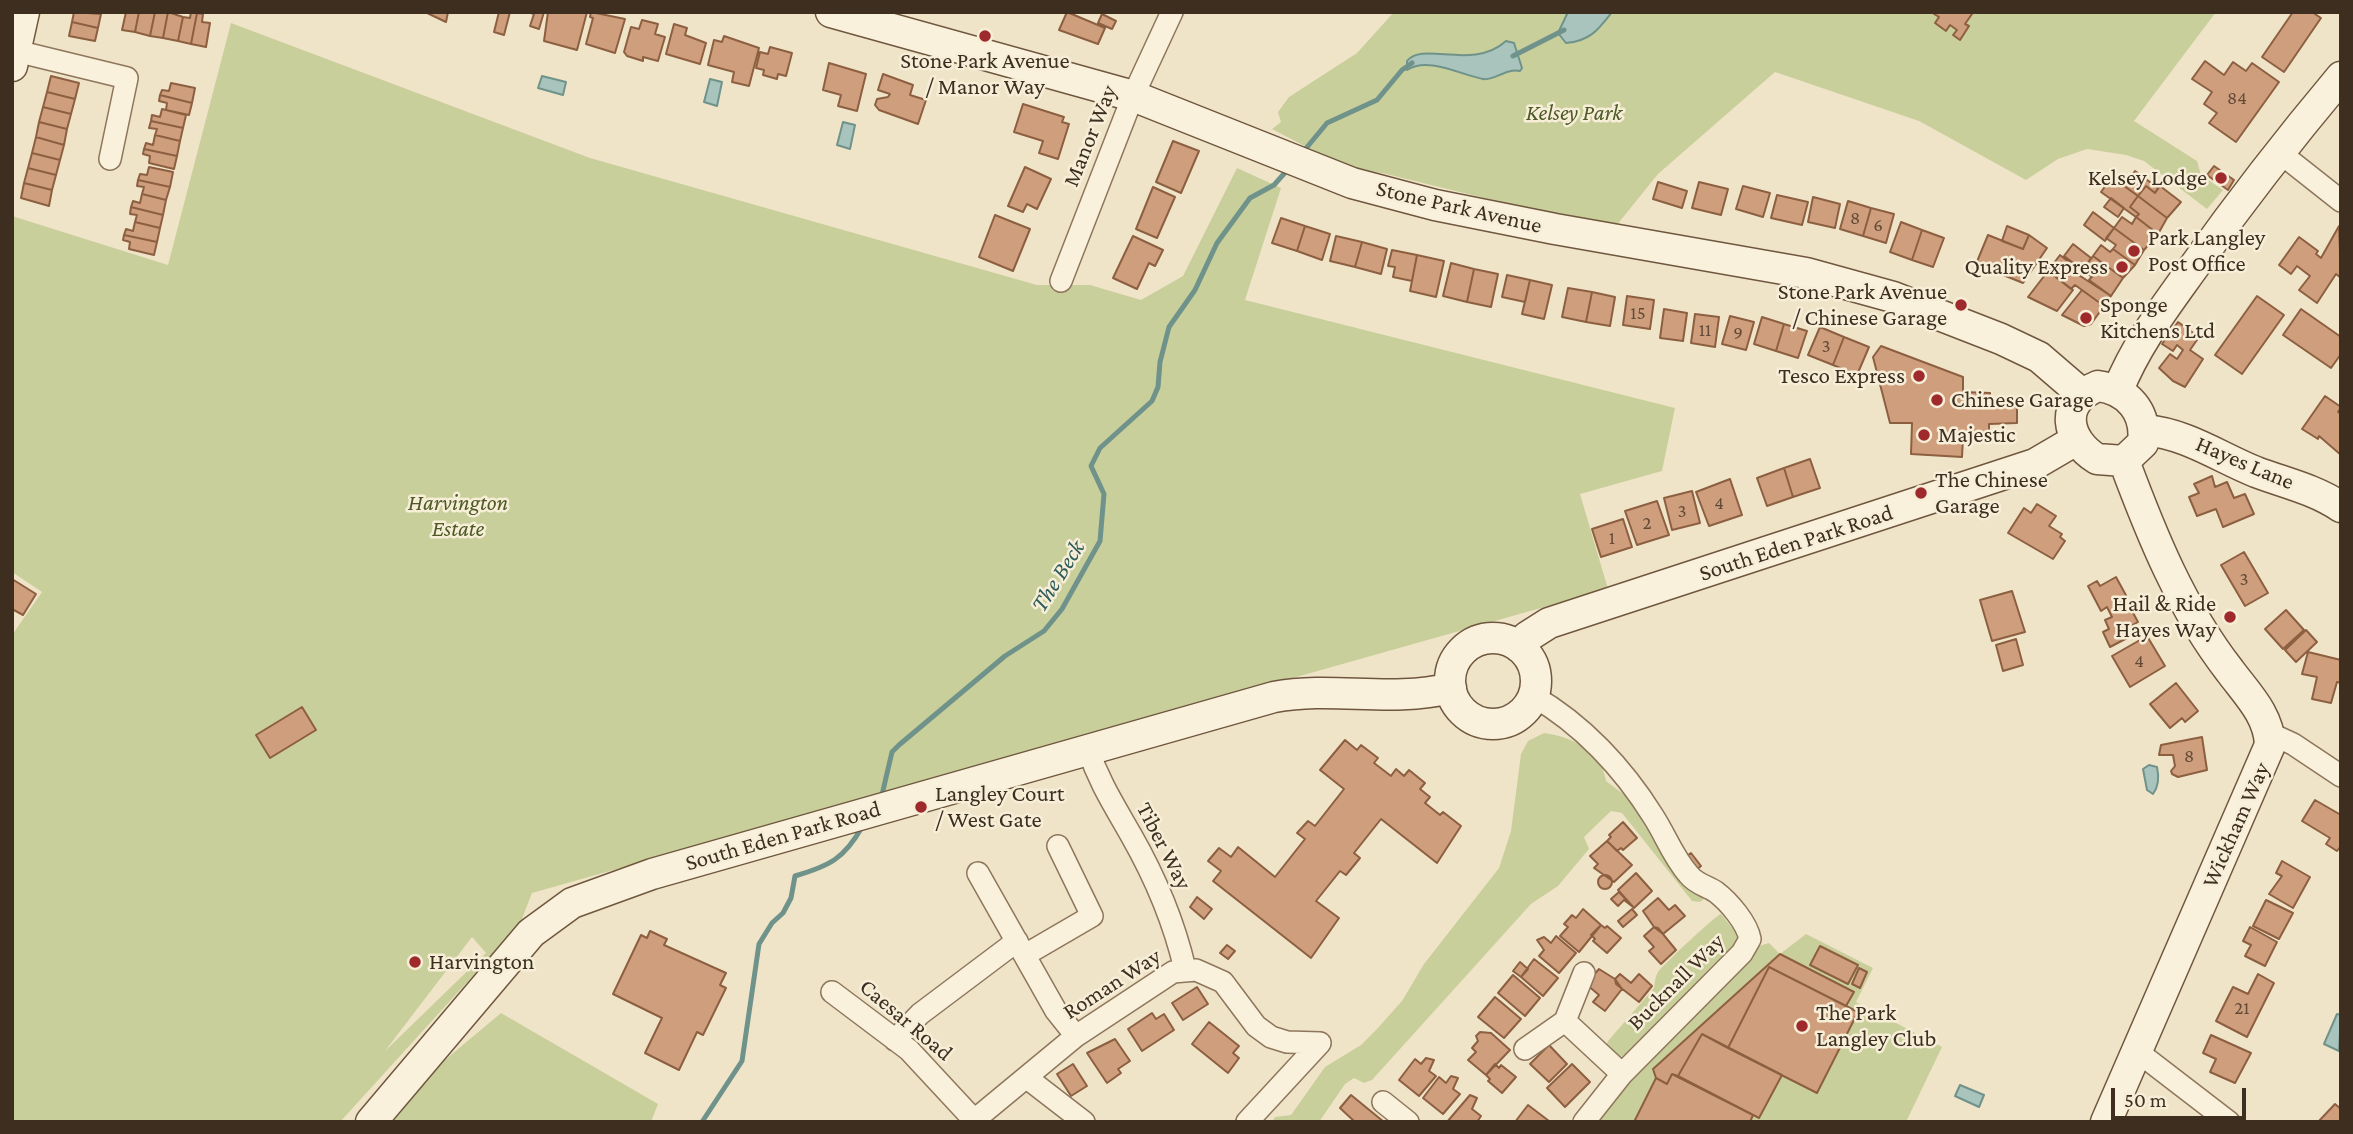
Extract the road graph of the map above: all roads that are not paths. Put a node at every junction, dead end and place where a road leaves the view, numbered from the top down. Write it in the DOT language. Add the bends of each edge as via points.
graph roads {
  1 [pos="24,12"];
  2 [pos="831,12"];
  3 [pos="1172,12"];
  4 [pos="14,58"];
  5 [pos="2341,78"];
  6 [pos="1133,96"];
  7 [pos="2279,152"];
  8 [pos="110,159"];
  9 [pos="2341,201"];
  10 [pos="1061,281"];
  11 [pos="2118,390"];
  12 [pos="2082,394"];
  13 [pos="2145,430"];
  14 [pos="2076,440"];
  15 [pos="2124,461"];
  16 [pos="2341,507"];
  17 [pos="1519,647"];
  18 [pos="1451,688"];
  19 [pos="1533,696"];
  20 [pos="2269,733"];
  21 [pos="1088,749"];
  22 [pos="2341,776"];
  23 [pos="1058,846"];
  24 [pos="978,873"];
  25 [pos="1021,948"];
  26 [pos="1185,969"];
  27 [pos="1584,973"];
  28 [pos="832,992"];
  29 [pos="1565,1021"];
  30 [pos="1076,1036"];
  31 [pos="895,1040"];
  32 [pos="1525,1049"];
  33 [pos="2138,1052"];
  34 [pos="1622,1073"];
  35 [pos="1027,1078"];
  36 [pos="1383,1102"];
  37 [pos="973,1121"];
  38 [pos="371,1122"];
  39 [pos="1084,1122"];
  40 [pos="1247,1122"];
  41 [pos="1408,1122"];
  42 [pos="1584,1122"];
  43 [pos="2106,1122"];
  44 [pos="2229,1122"];
  1 -- 4 [label="main road"];
  2 -- 6 [label="main road, Stone Park Avenue"];
  3 -- 6 [label="street, Manor Way"];
  4 -- 8 [label="street" via="127,78"];
  5 -- 7 [label="main road"];
  6 -- 10 [label="street, Manor Way"];
  6 -- 12 [label="main road, Stone Park Avenue" via="1323,174 1435,205 1861,287 1933,311 2032,353"];
  7 -- 9 [label="street"];
  7 -- 11 [label="main road" via="2152,327"];
  11 -- 12 [label="main road" via="2098,386"];
  11 -- 13 [label="main road" via="2133,403"];
  12 -- 14 [label="main road" via="2071,412"];
  13 -- 15 [label="main road" via="2139,451"];
  13 -- 16 [label="main road, Hayes Lane" via="2189,439"];
  14 -- 15 [label="main road" via="2097,459"];
  14 -- 17 [label="main road, South Eden Park Road" via="2035,464 1549,623"];
  15 -- 20 [label="main road, Wickham Way" via="2171,578 2213,648 2259,709"];
  17 -- 18 [label="main road" via="1494,638 1472,645 1454,664"];
  17 -- 19 [label="main road" via="1536,674"];
  18 -- 19 [label="main road" via="1470,718 1492,725 1519,715"];
  18 -- 21 [label="main road, South Eden Park Road" via="1400,697 1293,694"];
  19 -- 34 [label="street, Bucknall Way" via="1584,732 1645,804 1690,877 1721,897 1749,934 1742,953"];
  20 -- 22 [label="street"];
  20 -- 33 [label="main road, Wickham Way" via="2267,754"];
  21 -- 26 [label="street, Tiber Way" via="1100,785 1132,836 1164,904"];
  21 -- 38 [label="main road, South Eden Park Road" via="652,874 559,910 531,933"];
  23 -- 25 [label="street" via="1092,916"];
  24 -- 25 [label="street"];
  25 -- 30 [label="street" via="1056,1011"];
  25 -- 31 [label="street" via="920,1014"];
  26 -- 30 [label="street, Roman Way"];
  26 -- 40 [label="street, Roman Way" via="1223,982 1256,1026 1271,1037 1320,1043"];
  27 -- 29 [label="street"];
  28 -- 31 [label="street, Caesar Road"];
  29 -- 32 [label="street"];
  29 -- 34 [label="street"];
  30 -- 35 [label="street, Roman Way"];
  31 -- 37 [label="street, Caesar Road"];
  33 -- 43 [label="main road, Wickham Way"];
  33 -- 44 [label="street"];
  34 -- 42 [label="street, Bucknall Way"];
  35 -- 37 [label="street, Roman Way"];
  35 -- 39 [label="street"];
  36 -- 41 [label="street"];
}
